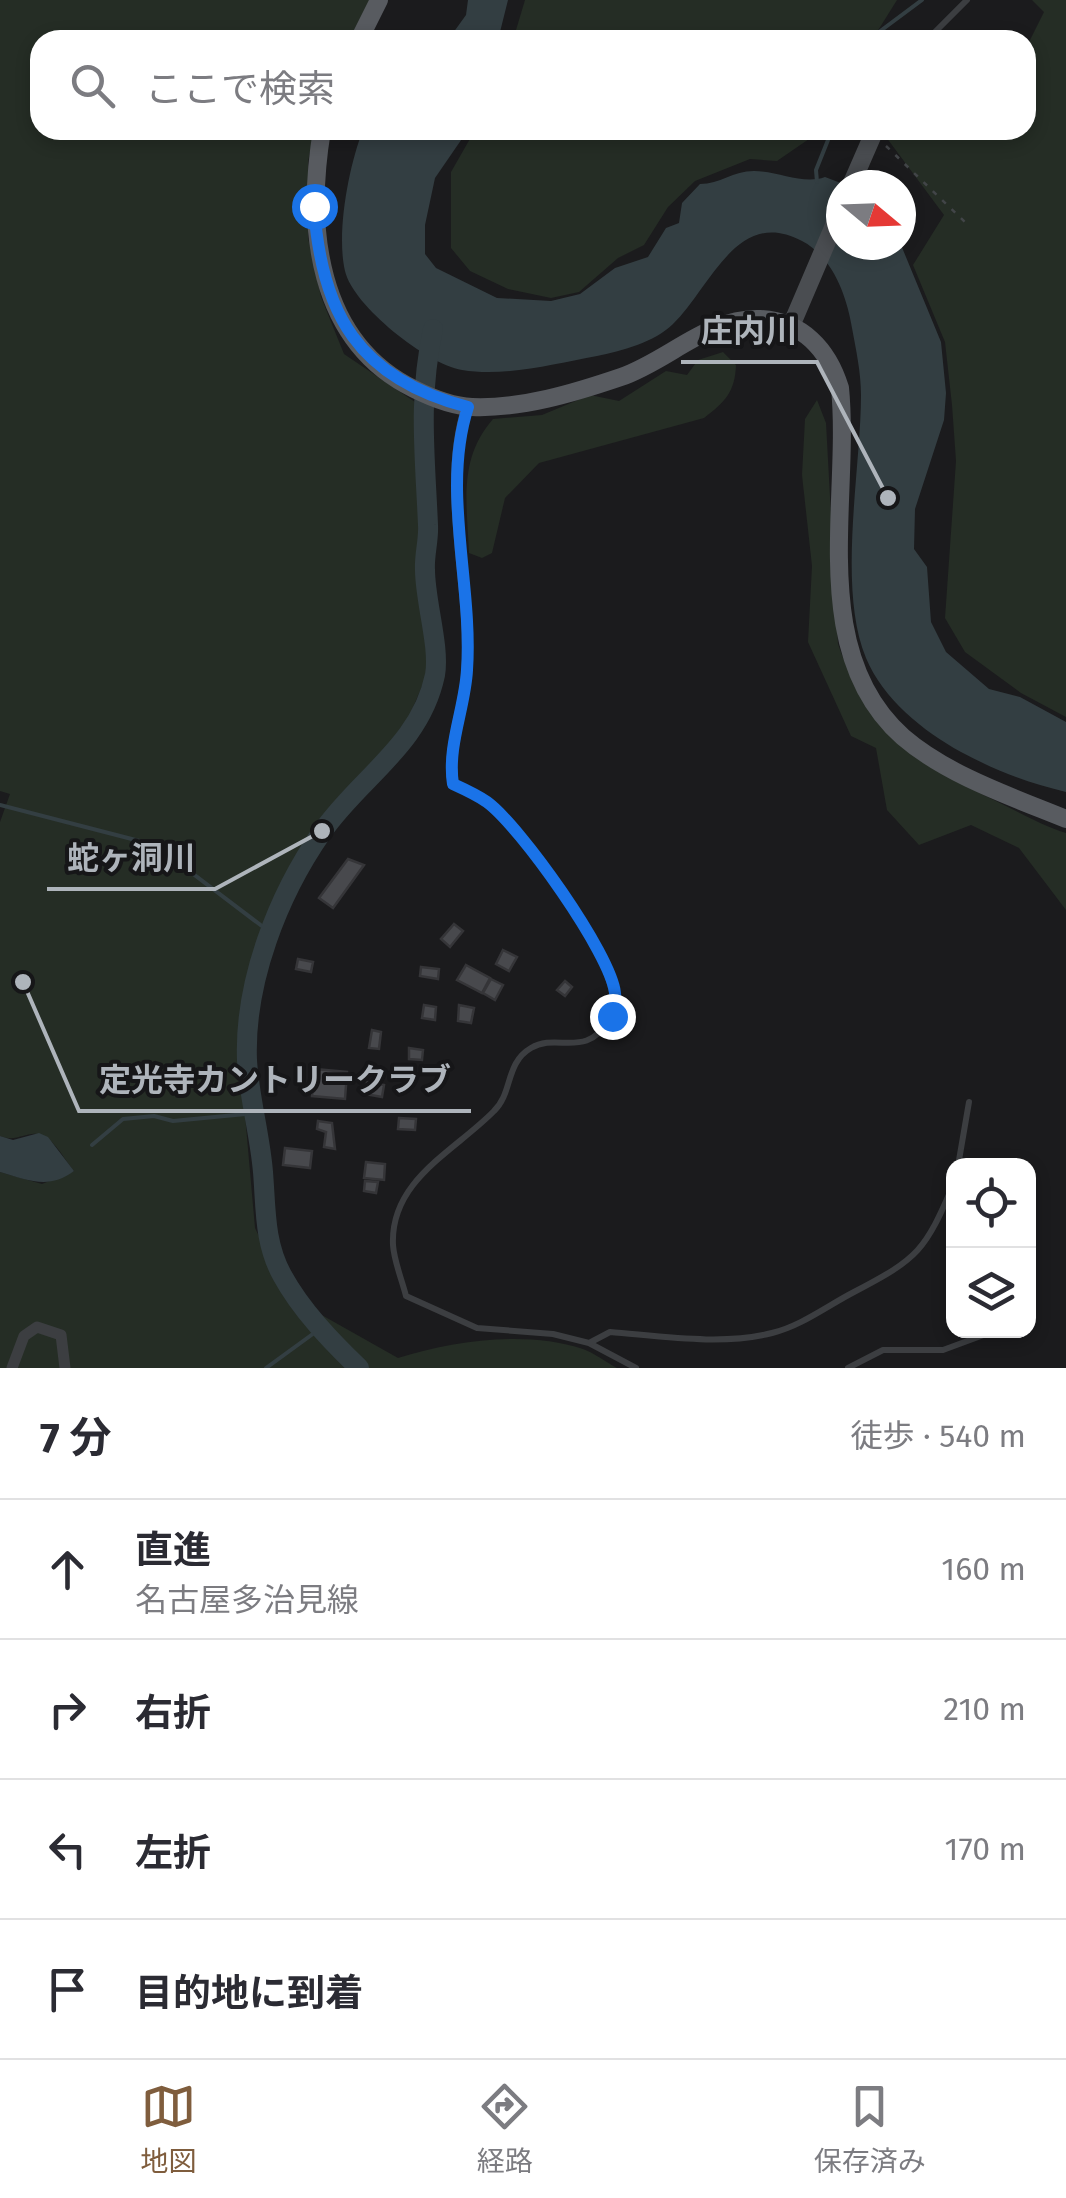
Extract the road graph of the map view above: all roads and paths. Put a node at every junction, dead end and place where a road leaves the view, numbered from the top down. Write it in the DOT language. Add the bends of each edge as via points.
graph roads {
  1 [pos="378,0"];
  2 [pos="966,0"];
  3 [pos="364,30"];
  4 [pos="937,30"];
  5 [pos="321,140"];
  6 [pos="874,140"];
  7 [pos="880,140"];
  8 [pos="859,170"];
  9 [pos="965,222"];
  10 [pos="826,244"];
  11 [pos="790,326"];
  12 [pos="468,407"];
  13 [pos="453,784"];
  14 [pos="1066,819"];
  15 [pos="969,1102"];
  16 [pos="959,1158"];
  17 [pos="946,1202"];
  18 [pos="976,1338"];
  19 [pos="590,1343"];
  20 [pos="12,1368"];
  21 [pos="65,1368"];
  22 [pos="636,1368"];
  23 [pos="848,1368"];
  1 -- 3 [label="main road"];
  2 -- 4 [label="lane"];
  5 -- 12 [label="main road" via="314,206 334,308 364,354 406,386"];
  6 -- 8 [label="street"];
  7 -- 9 [label="path"];
  10 -- 11 [label="street"];
  11 -- 12 [label="main road" via="734,321 623,377 534,402"];
  11 -- 14 [label="main road" via="821,349 840,388 845,630 856,672 904,737 926,753"];
  12 -- 13 [label="street" via="458,453 467,670 449,760"];
  13 -- 19 [label="lane" via="489,803 531,850 604,962 615,993 612,1016 578,1046 536,1045 516,1057 498,1108 436,1159 401,1200 393,1245 406,1296 448,1318"];
  15 -- 16 [label="lane"];
  17 -- 19 [label="lane" via="932,1234 898,1271 772,1333 610,1332"];
  18 -- 23 [label="lane" via="943,1350 883,1350"];
  19 -- 22 [label="lane"];
  20 -- 21 [label="street" via="24,1336 37,1327 60,1334"];
}
